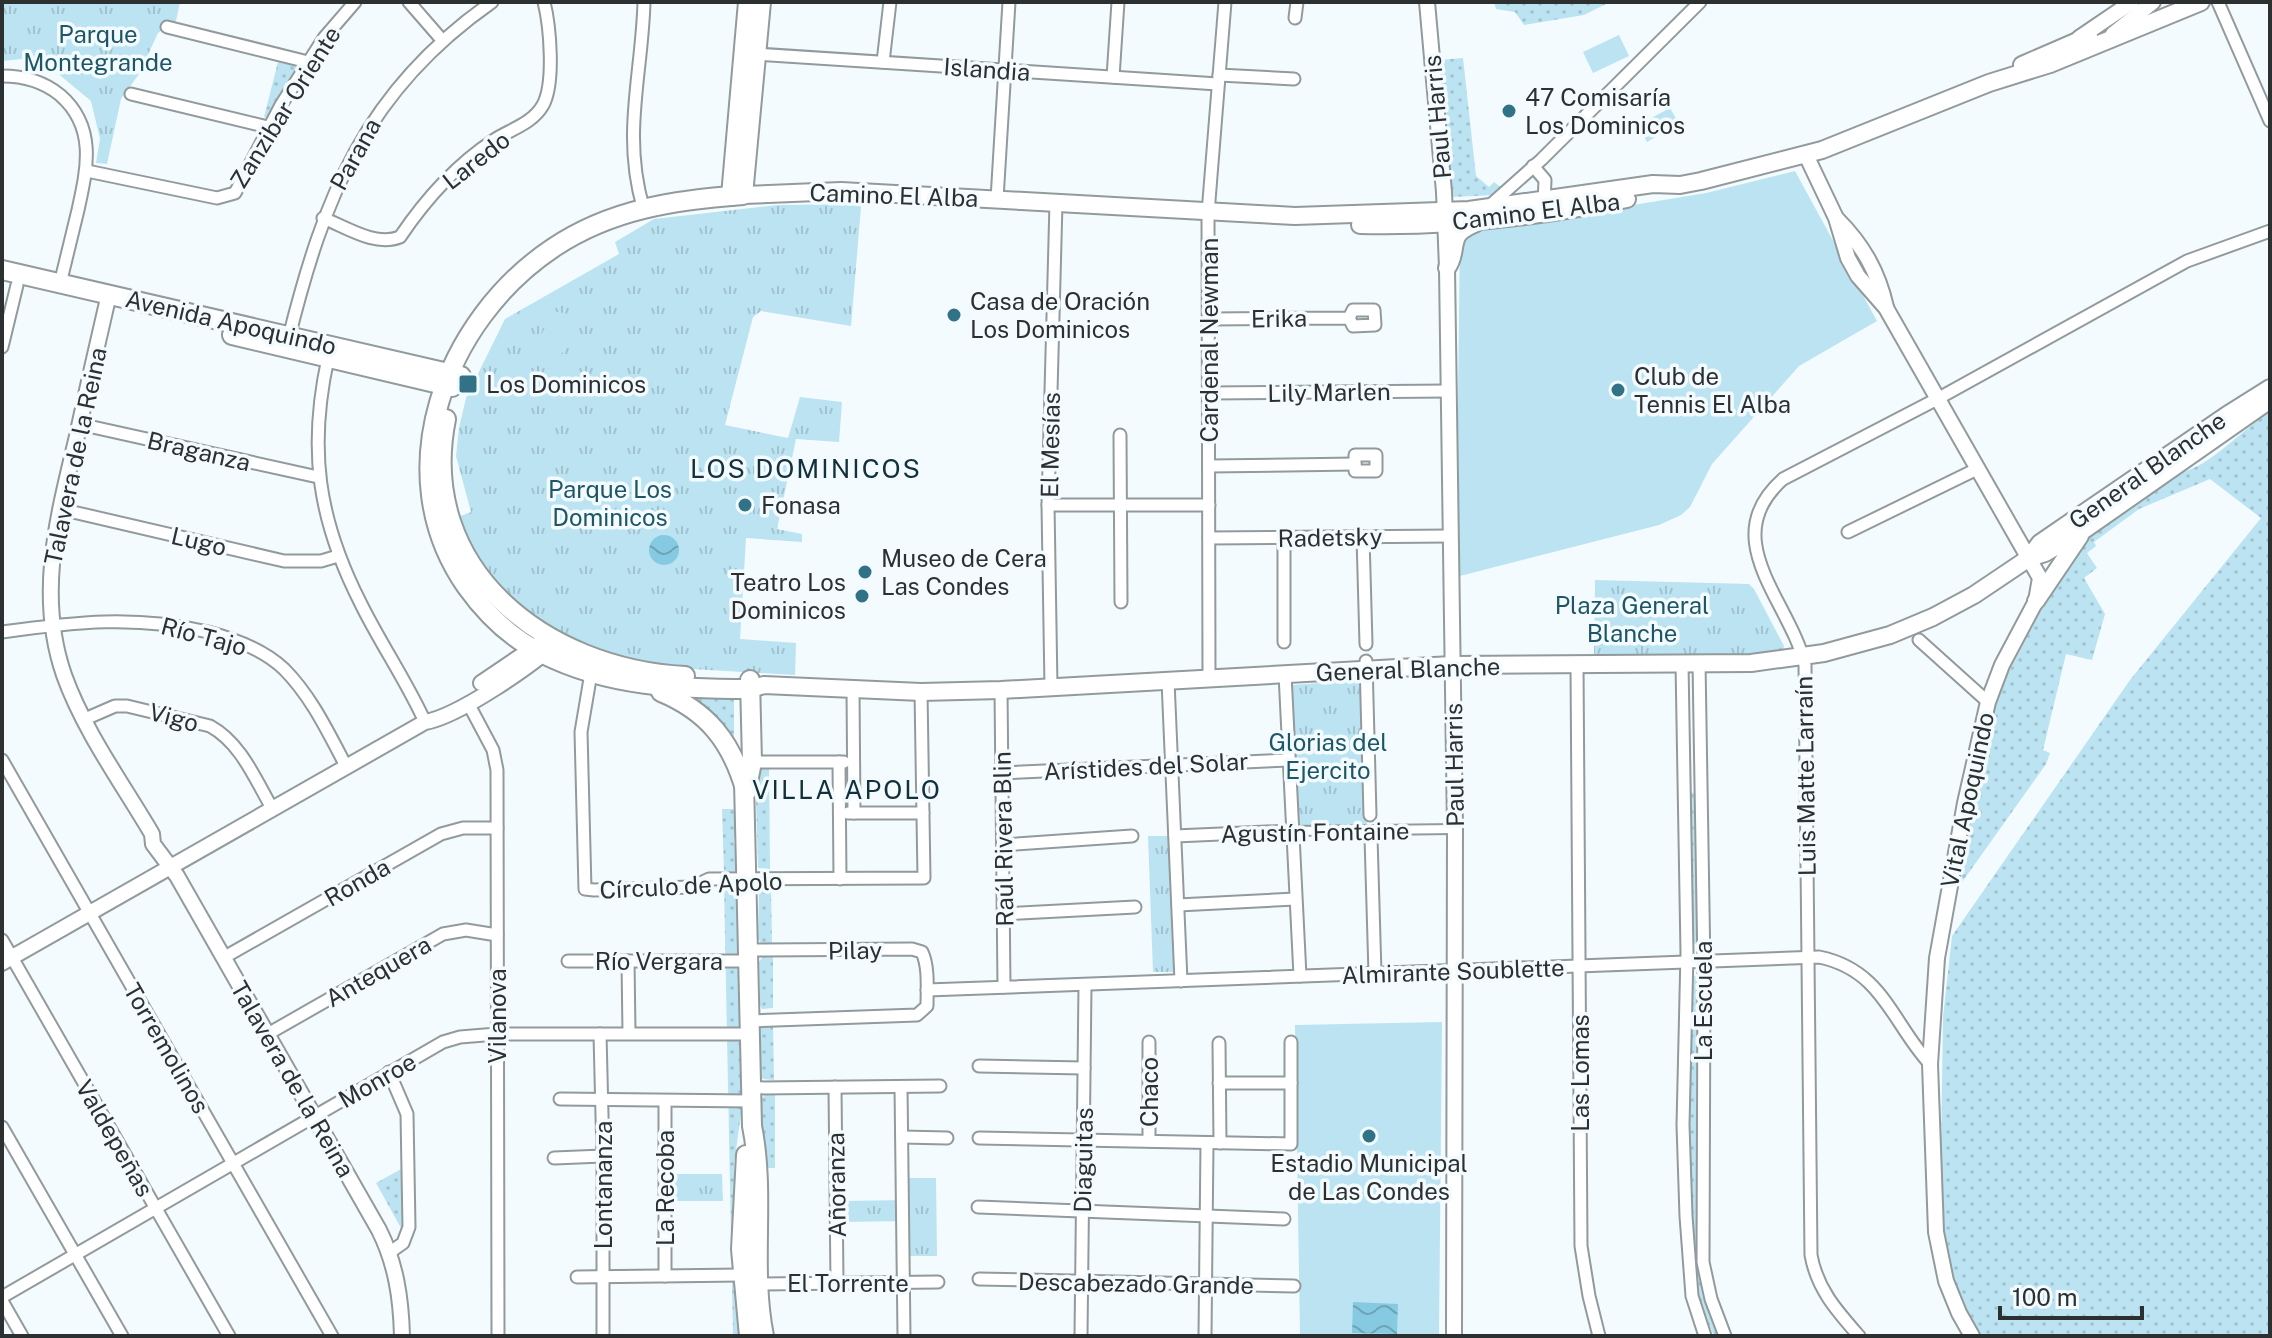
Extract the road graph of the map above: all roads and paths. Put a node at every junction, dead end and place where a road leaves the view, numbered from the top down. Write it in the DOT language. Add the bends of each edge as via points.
graph roads {
  1 [pos="355,2"];
  2 [pos="409,2"];
  3 [pos="492,2"];
  4 [pos="544,2"];
  5 [pos="644,2"];
  6 [pos="748,2"];
  7 [pos="761,2"];
  8 [pos="890,2"];
  9 [pos="1009,2"];
  10 [pos="1118,2"];
  11 [pos="1225,2"];
  12 [pos="1297,2"];
  13 [pos="1427,2"];
  14 [pos="1700,2"];
  15 [pos="2132,2"];
  16 [pos="2153,2"];
  17 [pos="2175,2"];
  18 [pos="2201,2"];
  19 [pos="2218,2"];
  20 [pos="1295,18"];
  21 [pos="2130,20"];
  22 [pos="167,27"];
  23 [pos="442,40"];
  24 [pos="2106,40"];
  25 [pos="2072,42"];
  26 [pos="756,54"];
  27 [pos="308,62"];
  28 [pos="883,62"];
  29 [pos="1005,70"];
  30 [pos="2,76"];
  31 [pos="1113,77"];
  32 [pos="1219,79"];
  33 [pos="1294,79"];
  34 [pos="1989,83"];
  35 [pos="131,94"];
  36 [pos="2270,121"];
  37 [pos="268,127"];
  38 [pos="1806,155"];
  39 [pos="1533,166"];
  40 [pos="87,171"];
  41 [pos="1680,185"];
  42 [pos="737,196"];
  43 [pos="997,199"];
  44 [pos="1545,201"];
  45 [pos="1056,203"];
  46 [pos="643,207"];
  47 [pos="1208,213"];
  48 [pos="1483,214"];
  49 [pos="1521,216"];
  50 [pos="323,218"];
  51 [pos="1446,218"];
  52 [pos="2270,231"];
  53 [pos="1447,268"];
  54 [pos="2,270"];
  55 [pos="9,284"];
  56 [pos="60,284"];
  57 [pos="108,300"];
  58 [pos="1349,318"];
  59 [pos="1209,319"];
  60 [pos="286,341"];
  61 [pos="2,347"];
  62 [pos="328,358"];
  63 [pos="452,380"];
  64 [pos="2270,388"];
  65 [pos="1449,391"];
  66 [pos="1209,393"];
  67 [pos="1939,398"];
  68 [pos="2270,400"];
  69 [pos="79,424"];
  70 [pos="1120,435"];
  71 [pos="1355,464"];
  72 [pos="1209,466"];
  73 [pos="1977,469"];
  74 [pos="318,477"];
  75 [pos="1048,505"];
  76 [pos="1122,505"];
  77 [pos="1209,505"];
  78 [pos="60,509"];
  79 [pos="2084,530"];
  80 [pos="1848,532"];
  81 [pos="1450,536"];
  82 [pos="1363,537"];
  83 [pos="1209,538"];
  84 [pos="1284,538"];
  85 [pos="338,556"];
  86 [pos="2029,558"];
  87 [pos="2036,601"];
  88 [pos="1121,602"];
  89 [pos="52,625"];
  90 [pos="2,632"];
  91 [pos="1919,640"];
  92 [pos="1284,642"];
  93 [pos="1366,644"];
  94 [pos="545,646"];
  95 [pos="1803,657"];
  96 [pos="1699,662"];
  97 [pos="1682,663"];
  98 [pos="1577,664"];
  99 [pos="1366,665"];
  100 [pos="1452,665"];
  101 [pos="591,673"];
  102 [pos="1285,674"];
  103 [pos="1209,678"];
  104 [pos="1168,681"];
  105 [pos="748,685"];
  106 [pos="647,686"];
  107 [pos="1051,687"];
  108 [pos="853,689"];
  109 [pos="1001,690"];
  110 [pos="921,692"];
  111 [pos="1988,702"];
  112 [pos="468,703"];
  113 [pos="85,719"];
  114 [pos="425,722"];
  115 [pos="2,760"];
  116 [pos="1289,760"];
  117 [pos="752,762"];
  118 [pos="839,762"];
  119 [pos="854,762"];
  120 [pos="1172,765"];
  121 [pos="346,766"];
  122 [pos="1002,773"];
  123 [pos="1684,787"];
  124 [pos="1701,787"];
  125 [pos="746,792"];
  126 [pos="272,808"];
  127 [pos="854,813"];
  128 [pos="923,813"];
  129 [pos="840,814"];
  130 [pos="1370,815"];
  131 [pos="497,828"];
  132 [pos="1455,829"];
  133 [pos="1292,831"];
  134 [pos="1132,836"];
  135 [pos="1175,836"];
  136 [pos="1371,837"];
  137 [pos="1003,845"];
  138 [pos="171,865"];
  139 [pos="840,879"];
  140 [pos="748,880"];
  141 [pos="1295,899"];
  142 [pos="1178,905"];
  143 [pos="1135,907"];
  144 [pos="89,912"];
  145 [pos="1003,914"];
  146 [pos="497,935"];
  147 [pos="2,940"];
  148 [pos="749,955"];
  149 [pos="1807,957"];
  150 [pos="223,958"];
  151 [pos="7,960"];
  152 [pos="568,961"];
  153 [pos="628,961"];
  154 [pos="1704,961"];
  155 [pos="1686,962"];
  156 [pos="1581,966"];
  157 [pos="1456,971"];
  158 [pos="1375,974"];
  159 [pos="1300,976"];
  160 [pos="1181,981"];
  161 [pos="1085,985"];
  162 [pos="1004,987"];
  163 [pos="927,990"];
  164 [pos="750,1028"];
  165 [pos="629,1033"];
  166 [pos="497,1034"];
  167 [pos="600,1034"];
  168 [pos="266,1035"];
  169 [pos="1149,1042"];
  170 [pos="1291,1042"];
  171 [pos="1219,1043"];
  172 [pos="1930,1064"];
  173 [pos="979,1066"];
  174 [pos="1084,1068"];
  175 [pos="389,1072"];
  176 [pos="1219,1083"];
  177 [pos="1291,1083"];
  178 [pos="940,1086"];
  179 [pos="835,1087"];
  180 [pos="901,1087"];
  181 [pos="751,1094"];
  182 [pos="560,1099"];
  183 [pos="602,1100"];
  184 [pos="665,1101"];
  185 [pos="314,1116"];
  186 [pos="2,1127"];
  187 [pos="902,1137"];
  188 [pos="947,1138"];
  189 [pos="979,1138"];
  190 [pos="1083,1140"];
  191 [pos="1149,1141"];
  192 [pos="1213,1143"];
  193 [pos="603,1156"];
  194 [pos="554,1158"];
  195 [pos="232,1163"];
  196 [pos="978,1207"];
  197 [pos="155,1208"];
  198 [pos="1082,1211"];
  199 [pos="1206,1216"];
  200 [pos="1284,1219"];
  201 [pos="389,1253"];
  202 [pos="75,1254"];
  203 [pos="603,1276"];
  204 [pos="665,1276"];
  205 [pos="577,1277"];
  206 [pos="750,1279"];
  207 [pos="979,1279"];
  208 [pos="1081,1281"];
  209 [pos="903,1282"];
  210 [pos="938,1282"];
  211 [pos="837,1283"];
  212 [pos="1206,1284"];
  213 [pos="1294,1286"];
  214 [pos="2,1299"];
  215 [pos="22,1336"];
  216 [pos="122,1336"];
  217 [pos="229,1336"];
  218 [pos="332,1336"];
  219 [pos="402,1336"];
  220 [pos="498,1336"];
  221 [pos="603,1336"];
  222 [pos="749,1336"];
  223 [pos="764,1336"];
  224 [pos="904,1336"];
  225 [pos="1081,1336"];
  226 [pos="1205,1336"];
  227 [pos="1454,1336"];
  228 [pos="1599,1336"];
  229 [pos="1705,1336"];
  230 [pos="1725,1336"];
  231 [pos="1859,1336"];
  232 [pos="1972,1336"];
  1 -- 27 [label="street, Zanzibar Oriente"];
  2 -- 23 [label="street"];
  3 -- 23 [label="street, Parana"];
  4 -- 50 [label="street, Laredo" via="549,84 535,115 462,165 400,237 374,239"];
  5 -- 46 [label="street" via="632,139"];
  6 -- 42 [label="main road"];
  7 -- 26 [label="main road"];
  8 -- 28 [label="street"];
  9 -- 29 [label="street"];
  10 -- 31 [label="street"];
  11 -- 32 [label="street, Cardenal Newman"];
  12 -- 20 [label="street"];
  13 -- 51 [label="street, Paul Harris"];
  14 -- 39 [label="street"];
  15 -- 25 [label="street"];
  16 -- 21 [label="street"];
  17 -- 21 [label="main road, Camino El Alba"];
  18 -- 24 [label="main road, Camino El Alba"];
  19 -- 36 [label="street"];
  21 -- 24 [label="street"];
  21 -- 25 [label="main road, Camino El Alba"];
  22 -- 27 [label="street"];
  23 -- 50 [label="street, Parana" via="378,111"];
  24 -- 34 [label="main road, Camino El Alba"];
  25 -- 34 [label="main road, Camino El Alba"];
  26 -- 28 [label="street, Islandia"];
  26 -- 42 [label="main road"];
  27 -- 37 [label="street, Zanzibar Oriente"];
  28 -- 29 [label="street, Islandia"];
  29 -- 31 [label="street, Islandia"];
  29 -- 43 [label="street"];
  30 -- 40 [label="street" via="34,80 68,103 85,135"];
  31 -- 32 [label="street, Islandia"];
  32 -- 33 [label="street, Islandia"];
  32 -- 47 [label="street, Cardenal Newman"];
  34 -- 38 [label="main road, Camino El Alba"];
  35 -- 37 [label="street"];
  37 -- 40 [label="street, Zanzibar Oriente" via="241,184 229,197"];
  38 -- 41 [label="main road, Camino El Alba"];
  38 -- 67 [label="street" via="1836,218 1864,249 1886,308"];
  39 -- 44 [label="street" via="1545,180"];
  39 -- 48 [label="street"];
  40 -- 56 [label="street"];
  41 -- 44 [label="main road, Camino El Alba" via="1653,184"];
  41 -- 49 [label="main road, Camino El Alba"];
  42 -- 43 [label="main road, Camino El Alba" via="841,191"];
  42 -- 46 [label="main road, Camino El Alba"];
  43 -- 45 [label="main road, Camino El Alba"];
  44 -- 48 [label="main road, Camino El Alba"];
  44 -- 49 [label="street"];
  45 -- 47 [label="main road, Camino El Alba"];
  45 -- 75 [label="street, El Mesías"];
  46 -- 63 [label="main road, Camino El Alba" via="599,223 530,265"];
  47 -- 51 [label="main road, Camino El Alba" via="1295,216 1355,225"];
  47 -- 59 [label="street, Cardenal Newman"];
  48 -- 49 [label="main road, Camino El Alba"];
  48 -- 51 [label="main road, Camino El Alba"];
  48 -- 53 [label="main road" via="1455,239 1454,260"];
  50 -- 60 [label="street, Parana"];
  51 -- 53 [label="street, Paul Harris"];
  52 -- 67 [label="street, Luis Matte Larraín" via="2187,261"];
  53 -- 65 [label="street, Paul Harris"];
  54 -- 56 [label="main road, Avenida Apoquindo"];
  55 -- 57 [label="main road, Avenida Apoquindo"];
  55 -- 61 [label="street"];
  56 -- 57 [label="main road, Avenida Apoquindo"];
  57 -- 60 [label="main road, Avenida Apoquindo"];
  57 -- 69 [label="street, Talavera de la Reina"];
  58 -- 59 [label="street, Erika"];
  59 -- 66 [label="street, Cardenal Newman"];
  60 -- 62 [label="main road, Avenida Apoquindo"];
  60 -- 63 [label="main road, Avenida Apoquindo"];
  62 -- 63 [label="main road, Avenida Apoquindo"];
  62 -- 74 [label="street" via="318,416"];
  63 -- 94 [label="main road, Camino El Alba" via="432,424 428,461 441,538 482,606 507,630"];
  64 -- 86 [label="main road, General Blanche" via="2040,543"];
  65 -- 66 [label="street, Lily Marlen"];
  65 -- 81 [label="street, Paul Harris"];
  66 -- 72 [label="street, Cardenal Newman"];
  67 -- 73 [label="street"];
  67 -- 95 [label="street, Luis Matte Larraín" via="1783,479 1762,506 1755,532 1758,561"];
  68 -- 79 [label="main road, General Blanche"];
  69 -- 74 [label="street, Braganza"];
  69 -- 78 [label="street, Talavera de la Reina"];
  70 -- 76 [label="street"];
  71 -- 72 [label="street"];
  72 -- 77 [label="street, Cardenal Newman"];
  73 -- 80 [label="street"];
  73 -- 86 [label="street"];
  74 -- 85 [label="street"];
  75 -- 76 [label="street"];
  75 -- 107 [label="street, El Mesías"];
  76 -- 77 [label="street"];
  76 -- 88 [label="street"];
  77 -- 83 [label="street, Cardenal Newman"];
  78 -- 85 [label="street, Lugo" via="284,561"];
  78 -- 89 [label="street, Talavera de la Reina" via="51,563"];
  79 -- 86 [label="main road, General Blanche"];
  79 -- 87 [label="main road"];
  81 -- 82 [label="street, Radetsky"];
  81 -- 100 [label="street, Paul Harris"];
  82 -- 84 [label="street, Radetsky"];
  82 -- 93 [label="street"];
  83 -- 84 [label="street, Radetsky"];
  83 -- 103 [label="street, Cardenal Newman"];
  84 -- 92 [label="street"];
  85 -- 114 [label="street"];
  86 -- 87 [label="street" via="2040,578"];
  86 -- 95 [label="main road, General Blanche" via="1933,617 1867,642"];
  87 -- 111 [label="street, Vital Apoquindo"];
  89 -- 90 [label="street, Río Tajo"];
  89 -- 113 [label="street, Talavera de la Reina" via="64,674"];
  89 -- 121 [label="street, Río Tajo" via="150,622 249,646 278,664 301,689"];
  91 -- 111 [label="street"];
  94 -- 101 [label="main road"];
  94 -- 105 [label="main road" via="635,670"];
  94 -- 112 [label="street"];
  94 -- 114 [label="street"];
  95 -- 96 [label="main road, General Blanche"];
  95 -- 149 [label="street, Luis Matte Larraín"];
  96 -- 97 [label="main road, General Blanche"];
  96 -- 124 [label="street, La Escuela"];
  97 -- 98 [label="main road, General Blanche"];
  97 -- 123 [label="street, La Escuela"];
  98 -- 100 [label="main road, General Blanche"];
  98 -- 156 [label="street, Las Lomas"];
  99 -- 100 [label="main road, General Blanche"];
  99 -- 102 [label="main road, General Blanche"];
  99 -- 130 [label="street"];
  100 -- 132 [label="street, Paul Harris"];
  101 -- 106 [label="main road"];
  101 -- 140 [label="street, Círculo de Apolo" via="581,732 585,889"];
  102 -- 103 [label="main road, General Blanche"];
  102 -- 116 [label="street"];
  103 -- 104 [label="main road, General Blanche"];
  104 -- 107 [label="main road, General Blanche"];
  104 -- 120 [label="street"];
  105 -- 106 [label="main road"];
  105 -- 108 [label="main road, General Blanche"];
  105 -- 117 [label="main road"];
  105 -- 125 [label="main road" via="740,744"];
  106 -- 125 [label="main road" via="676,698 721,735"];
  107 -- 109 [label="main road, General Blanche"];
  108 -- 110 [label="main road, General Blanche"];
  108 -- 119 [label="street"];
  109 -- 110 [label="main road, General Blanche"];
  109 -- 122 [label="street, Raúl Rivera Blin"];
  110 -- 128 [label="street, Círculo de Apolo"];
  111 -- 172 [label="street, Vital Apoquindo" via="1941,925"];
  112 -- 114 [label="street"];
  112 -- 131 [label="street, Vilanova" via="495,758"];
  113 -- 126 [label="street, Vigo" via="127,706 210,726 239,751"];
  113 -- 138 [label="street, Talavera de la Reina" via="153,844"];
  114 -- 121 [label="street"];
  115 -- 144 [label="street, Torremolinos"];
  116 -- 120 [label="street, Arístides del Solar"];
  116 -- 133 [label="street"];
  117 -- 118 [label="street"];
  117 -- 125 [label="main road"];
  118 -- 119 [label="street"];
  118 -- 129 [label="street"];
  119 -- 127 [label="street"];
  120 -- 122 [label="street, Arístides del Solar"];
  120 -- 135 [label="street"];
  121 -- 126 [label="street"];
  122 -- 137 [label="street, Raúl Rivera Blin"];
  123 -- 124 [label="street"];
  123 -- 155 [label="street, La Escuela"];
  124 -- 154 [label="street, La Escuela"];
  125 -- 140 [label="main road"];
  126 -- 138 [label="street"];
  127 -- 128 [label="street"];
  127 -- 129 [label="street"];
  128 -- 139 [label="street, Círculo de Apolo" via="924,878"];
  129 -- 139 [label="street"];
  131 -- 146 [label="street, Vilanova"];
  131 -- 150 [label="street, Ronda" via="441,834"];
  132 -- 133 [label="street, Agustín Fontaine"];
  132 -- 157 [label="street, Paul Harris"];
  133 -- 135 [label="street, Agustín Fontaine"];
  133 -- 141 [label="street"];
  134 -- 137 [label="street"];
  135 -- 142 [label="street"];
  136 -- 158 [label="street"];
  137 -- 145 [label="street, Raúl Rivera Blin"];
  138 -- 144 [label="street"];
  138 -- 150 [label="street, Talavera de la Reina"];
  139 -- 140 [label="street, Círculo de Apolo"];
  140 -- 148 [label="main road"];
  141 -- 142 [label="street"];
  141 -- 159 [label="street"];
  142 -- 160 [label="street"];
  143 -- 145 [label="street"];
  144 -- 151 [label="street"];
  144 -- 195 [label="street, Torremolinos"];
  145 -- 162 [label="street, Raúl Rivera Blin"];
  146 -- 166 [label="street, Vilanova"];
  146 -- 168 [label="street, Antequera" via="466,930 443,934"];
  147 -- 151 [label="street, Valdepeñas"];
  148 -- 153 [label="street, Río Vergara"];
  148 -- 163 [label="street, Pilay" via="912,949 925,959"];
  148 -- 164 [label="main road"];
  149 -- 154 [label="street, Almirante Soublette"];
  149 -- 172 [label="street, Almirante Soublette" via="1831,960 1862,976 1890,1005"];
  149 -- 231 [label="street, Luis Matte Larraín" via="1811,1255 1825,1295"];
  150 -- 168 [label="street, Talavera de la Reina"];
  151 -- 197 [label="street, Valdepeñas"];
  152 -- 153 [label="street, Río Vergara"];
  153 -- 165 [label="street"];
  154 -- 155 [label="street, Almirante Soublette"];
  154 -- 230 [label="street, La Escuela" via="1703,1262"];
  155 -- 156 [label="street, Almirante Soublette"];
  155 -- 229 [label="street, La Escuela" via="1686,1216 1692,1296"];
  156 -- 157 [label="street, Almirante Soublette"];
  156 -- 228 [label="street, Las Lomas" via="1581,1246"];
  157 -- 158 [label="street, Almirante Soublette"];
  157 -- 227 [label="street, Paul Harris"];
  158 -- 159 [label="street, Almirante Soublette"];
  159 -- 160 [label="street, Almirante Soublette"];
  160 -- 161 [label="street, Almirante Soublette"];
  161 -- 162 [label="street, Almirante Soublette"];
  161 -- 174 [label="street, Diaguitas"];
  162 -- 163 [label="street, Almirante Soublette"];
  163 -- 164 [label="street, Monroe" via="927,1006 917,1015"];
  164 -- 165 [label="street, Monroe"];
  164 -- 181 [label="main road"];
  165 -- 167 [label="street, Monroe"];
  166 -- 167 [label="street, Monroe"];
  166 -- 175 [label="street, Monroe" via="443,1042"];
  166 -- 220 [label="street, Vilanova"];
  167 -- 183 [label="street, Lontananza"];
  168 -- 185 [label="street, Talavera de la Reina"];
  169 -- 191 [label="street, Chaco"];
  170 -- 177 [label="street"];
  171 -- 176 [label="street"];
  172 -- 232 [label="street, Vital Apoquindo" via="1938,1248 1952,1297"];
  173 -- 174 [label="street"];
  174 -- 190 [label="street, Diaguitas"];
  175 -- 185 [label="street, Monroe"];
  175 -- 201 [label="street" via="407,1114 409,1227 403,1243"];
  176 -- 177 [label="street"];
  176 -- 192 [label="street"];
  177 -- 192 [label="street" via="1291,1144"];
  178 -- 180 [label="street"];
  179 -- 180 [label="street"];
  179 -- 181 [label="street"];
  179 -- 211 [label="street, Añoranza"];
  180 -- 187 [label="street"];
  181 -- 184 [label="street"];
  181 -- 206 [label="main road" via="742,1192"];
  182 -- 183 [label="street"];
  183 -- 184 [label="street"];
  183 -- 193 [label="street, Lontananza"];
  184 -- 204 [label="street, La Recoba"];
  185 -- 195 [label="street, Monroe"];
  185 -- 201 [label="street, Talavera de la Reina"];
  186 -- 202 [label="street"];
  187 -- 188 [label="street"];
  187 -- 209 [label="street"];
  189 -- 190 [label="street"];
  190 -- 191 [label="street"];
  190 -- 198 [label="street, Diaguitas"];
  191 -- 192 [label="street"];
  192 -- 199 [label="street"];
  193 -- 194 [label="street"];
  193 -- 203 [label="street, Lontananza"];
  195 -- 197 [label="street, Monroe"];
  195 -- 218 [label="street, Torremolinos"];
  196 -- 198 [label="street"];
  197 -- 202 [label="street, Monroe"];
  197 -- 217 [label="street, Valdepeñas"];
  198 -- 199 [label="street"];
  198 -- 208 [label="street, Diaguitas"];
  199 -- 200 [label="street"];
  199 -- 212 [label="street"];
  201 -- 219 [label="street, Talavera de la Reina" via="400,1296"];
  202 -- 214 [label="street, Monroe"];
  202 -- 216 [label="street"];
  203 -- 204 [label="street, El Torrente"];
  203 -- 205 [label="street, El Torrente"];
  203 -- 221 [label="street, Lontananza"];
  204 -- 206 [label="street, El Torrente"];
  206 -- 211 [label="street, El Torrente"];
  206 -- 222 [label="main road"];
  206 -- 223 [label="main road"];
  207 -- 208 [label="street, Descabezado Grande"];
  208 -- 212 [label="street, Descabezado Grande"];
  208 -- 225 [label="street, Diaguitas"];
  209 -- 210 [label="street, El Torrente"];
  209 -- 211 [label="street, El Torrente"];
  209 -- 224 [label="street"];
  212 -- 213 [label="street, Descabezado Grande"];
  212 -- 226 [label="street"];
  214 -- 215 [label="street"];
}
